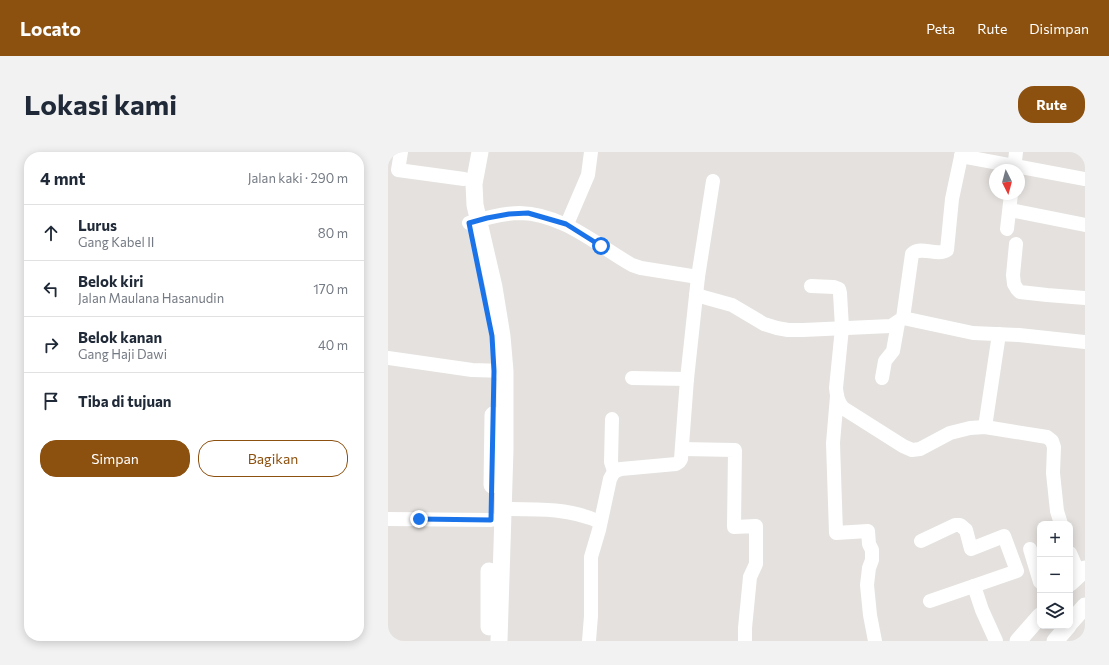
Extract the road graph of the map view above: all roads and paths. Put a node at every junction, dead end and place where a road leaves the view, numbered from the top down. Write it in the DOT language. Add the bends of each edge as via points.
graph roads {
  1 [pos="401,152"];
  2 [pos="469,152"];
  3 [pos="480,152"];
  4 [pos="591,152"];
  5 [pos="1016,152"];
  6 [pos="961,154"];
  7 [pos="999,164"];
  8 [pos="1014,164"];
  9 [pos="1025,170"];
  10 [pos="464,179"];
  11 [pos="1085,179"];
  12 [pos="712,180"];
  13 [pos="1011,200"];
  14 [pos="1010,210"];
  15 [pos="478,220"];
  16 [pos="566,224"];
  17 [pos="1085,225"];
  18 [pos="1006,229"];
  19 [pos="1016,244"];
  20 [pos="698,277"];
  21 [pos="811,286"];
  22 [pos="696,295"];
  23 [pos="1085,298"];
  24 [pos="900,320"];
  25 [pos="842,328"];
  26 [pos="999,334"];
  27 [pos="1085,342"];
  28 [pos="388,358"];
  29 [pos="495,371"];
  30 [pos="632,378"];
  31 [pos="882,378"];
  32 [pos="687,379"];
  33 [pos="836,396"];
  34 [pos="612,419"];
  35 [pos="985,427"];
  36 [pos="682,449"];
  37 [pos="614,471"];
  38 [pos="502,513"];
  39 [pos="388,519"];
  40 [pos="1060,521"];
  41 [pos="600,522"];
  42 [pos="921,541"];
  43 [pos="1030,549"];
  44 [pos="1071,557"];
  45 [pos="1037,572"];
  46 [pos="1078,575"];
  47 [pos="974,586"];
  48 [pos="930,601"];
  49 [pos="1085,606"];
  50 [pos="1037,619"];
  51 [pos="1073,620"];
  52 [pos="1065,629"];
  53 [pos="489,641"];
  54 [pos="499,641"];
  55 [pos="589,641"];
  56 [pos="745,641"];
  57 [pos="875,641"];
  58 [pos="996,641"];
  59 [pos="1018,641"];
  60 [pos="1055,641"];
  1 -- 10 [label="street" via="398,170"];
  2 -- 10 [label="street"];
  3 -- 15 [label="street" via="474,184 474,205"];
  4 -- 16 [label="street" via="588,175"];
  5 -- 8 [label="street"];
  6 -- 7 [label="street"];
  6 -- 24 [label="street" via="952,199 947,250 918,250 912,254"];
  9 -- 11 [label="street"];
  10 -- 15 [label="street" via="465,205"];
  12 -- 20 [label="street"];
  13 -- 14 [label="street"];
  14 -- 17 [label="street"];
  14 -- 18 [label="street"];
  15 -- 16 [label="street" via="528,213"];
  15 -- 29 [label="street" via="494,287 502,336"];
  16 -- 20 [label="street" via="632,265"];
  19 -- 23 [label="street" via="1013,275 1014,284 1020,292"];
  20 -- 22 [label="street"];
  21 -- 25 [label="street" via="839,289"];
  22 -- 25 [label="street" via="732,305 764,324 777,328"];
  22 -- 32 [label="street"];
  24 -- 25 [label="street" via="885,327"];
  24 -- 26 [label="street" via="972,333"];
  24 -- 31 [label="street" via="893,351 885,360"];
  25 -- 33 [label="street"];
  26 -- 27 [label="street"];
  26 -- 35 [label="street"];
  28 -- 29 [label="street"];
  29 -- 38 [label="street" via="505,450"];
  30 -- 32 [label="street"];
  32 -- 36 [label="street"];
  33 -- 35 [label="street" via="848,412 912,450 920,449 958,430"];
  33 -- 57 [label="street" via="832,443 836,533 868,531 872,560 867,585"];
  34 -- 37 [label="street" via="611,462"];
  35 -- 40 [label="street" via="1047,437 1052,441 1053,474"];
  36 -- 37 [label="street" via="681,461 676,464"];
  36 -- 56 [label="street" via="735,450 734,527 756,526 756,564 750,577"];
  37 -- 41 [label="street"];
  38 -- 39 [label="street"];
  38 -- 41 [label="street" via="538,510 576,513"];
  38 -- 53 [label="street" via="488,602"];
  38 -- 54 [label="street"];
  41 -- 55 [label="street" via="591,557"];
  42 -- 47 [label="street" via="955,525 960,525 966,530 971,549 1004,536 1017,571"];
  43 -- 45 [label="street"];
  44 -- 46 [label="street"];
  47 -- 48 [label="street"];
  47 -- 58 [label="street"];
  49 -- 51 [label="street"];
  50 -- 59 [label="street"];
  52 -- 60 [label="street"];
}
